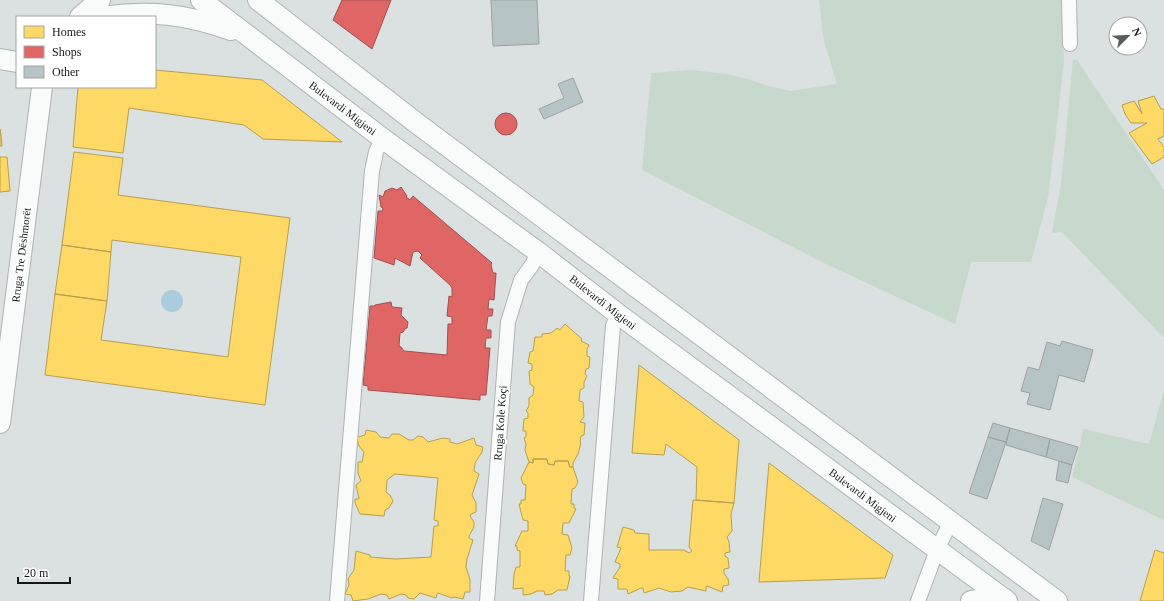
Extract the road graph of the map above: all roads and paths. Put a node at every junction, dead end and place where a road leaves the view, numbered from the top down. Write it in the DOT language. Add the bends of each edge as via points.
graph roads {
  1 [pos="201,0"];
  2 [pos="258,0"];
  3 [pos="1069,0"];
  4 [pos="94,8"];
  5 [pos="256,42"];
  6 [pos="1070,44"];
  7 [pos="0,59"];
  8 [pos="16,62"];
  9 [pos="42,88"];
  10 [pos="382,138"];
  11 [pos="538,252"];
  12 [pos="618,314"];
  13 [pos="0,423"];
  14 [pos="951,521"];
  15 [pos="937,550"];
  16 [pos="1006,600"];
  17 [pos="337,601"];
  18 [pos="487,601"];
  19 [pos="591,601"];
  20 [pos="918,601"];
  21 [pos="971,601"];
  22 [pos="1057,601"];
  1 -- 5 [label="main road, Bulevardi Migjeni"];
  2 -- 14 [label="main road" via="431,134"];
  3 -- 6 [label="street"];
  4 -- 5 [label="main road" via="126,14 180,15 226,28"];
  5 -- 10 [label="main road, Bulevardi Migjeni"];
  7 -- 8 [label="main road"];
  9 -- 13 [label="main road, Rruga Tre Dëshmorët"];
  10 -- 11 [label="main road, Bulevardi Migjeni"];
  10 -- 17 [label="street" via="372,171"];
  11 -- 12 [label="main road, Bulevardi Migjeni"];
  11 -- 18 [label="street, Rruga Kole Koçi" via="521,280 508,322"];
  12 -- 15 [label="main road, Bulevardi Migjeni"];
  12 -- 19 [label="street" via="613,326"];
  14 -- 15 [label="street"];
  14 -- 22 [label="main road"];
  15 -- 16 [label="main road, Bulevardi Migjeni"];
  15 -- 20 [label="street"];
  16 -- 21 [label="main road"];
}
